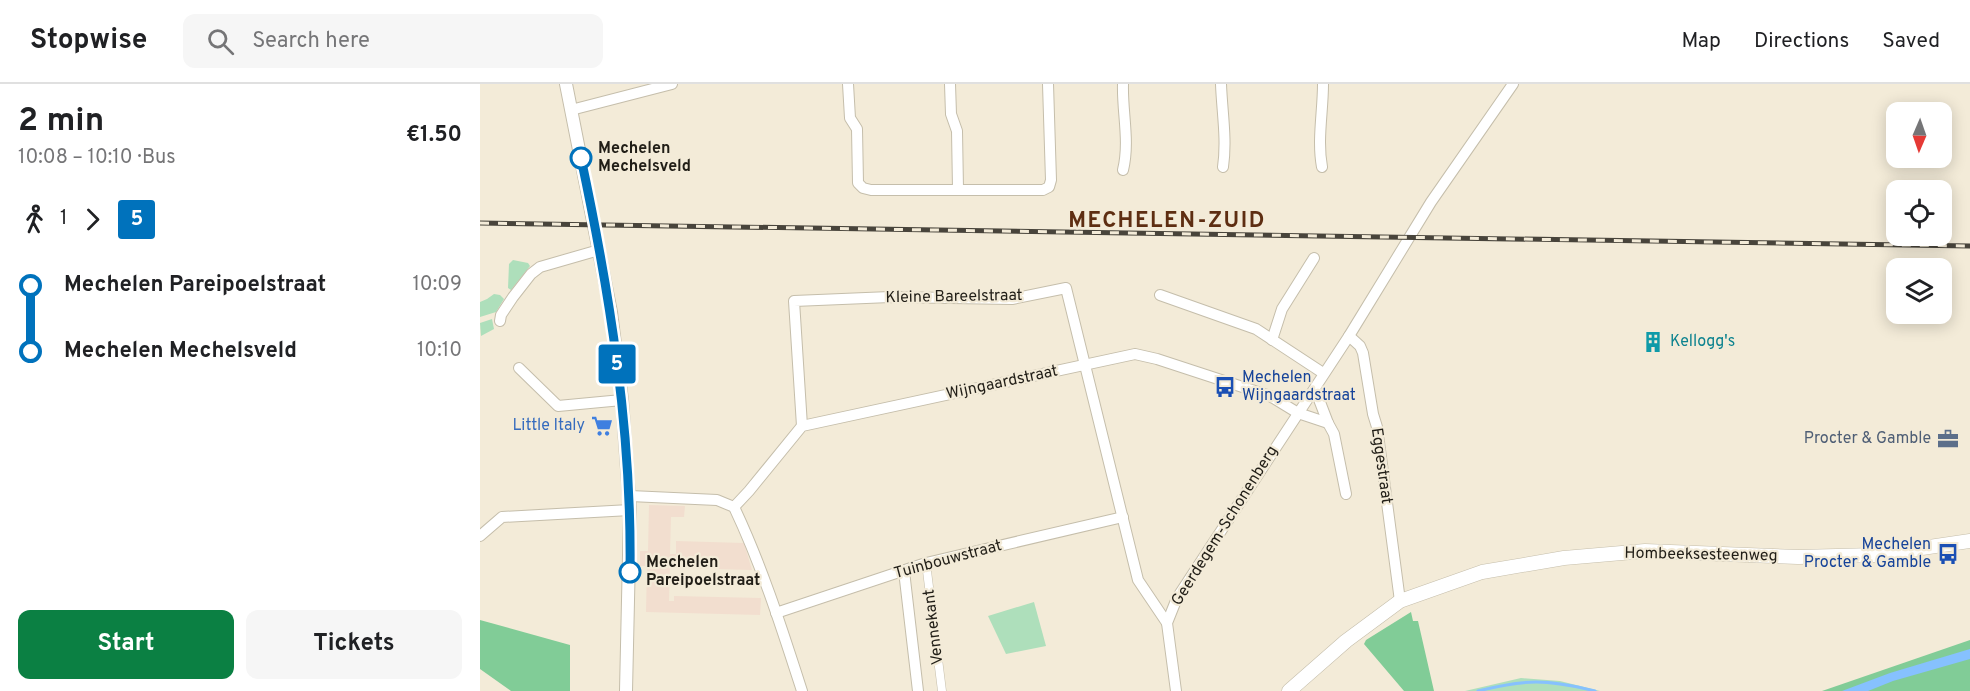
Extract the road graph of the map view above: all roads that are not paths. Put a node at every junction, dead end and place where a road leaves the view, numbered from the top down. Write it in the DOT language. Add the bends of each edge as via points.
graph roads {
  1 [pos="566,84"];
  2 [pos="672,84"];
  3 [pos="849,84"];
  4 [pos="950,84"];
  5 [pos="1048,84"];
  6 [pos="1123,84"];
  7 [pos="1221,84"];
  8 [pos="1323,84"];
  9 [pos="1513,84"];
  10 [pos="571,110"];
  11 [pos="1223,167"];
  12 [pos="1322,167"];
  13 [pos="1123,170"];
  14 [pos="958,189"];
  15 [pos="599,250"];
  16 [pos="1314,258"];
  17 [pos="1160,295"];
  18 [pos="500,321"];
  19 [pos="1349,336"];
  20 [pos="1272,340"];
  21 [pos="1086,365"];
  22 [pos="519,368"];
  23 [pos="1323,373"];
  24 [pos="1315,389"];
  25 [pos="622,400"];
  26 [pos="1298,413"];
  27 [pos="1328,423"];
  28 [pos="802,426"];
  29 [pos="1346,494"];
  30 [pos="630,496"];
  31 [pos="734,507"];
  32 [pos="630,510"];
  33 [pos="1123,517"];
  34 [pos="481,533"];
  35 [pos="1970,541"];
  36 [pos="926,563"];
  37 [pos="904,571"];
  38 [pos="1400,602"];
  39 [pos="776,613"];
  40 [pos="1167,623"];
  41 [pos="626,691"];
  42 [pos="802,691"];
  43 [pos="918,691"];
  44 [pos="942,691"];
  45 [pos="1176,691"];
  46 [pos="1289,691"];
  1 -- 10 [label="street"];
  2 -- 10 [label="street"];
  3 -- 14 [label="street" via="850,118 857,129 858,183 863,188"];
  4 -- 14 [label="street" via="951,114 957,131"];
  5 -- 14 [label="street" via="1052,180 1049,187"];
  6 -- 13 [label="street"];
  7 -- 11 [label="street"];
  8 -- 12 [label="street"];
  9 -- 19 [label="street, Geerdegem-Schonenberg" via="1427,209"];
  10 -- 15 [label="street"];
  15 -- 18 [label="street" via="540,267 513,297"];
  15 -- 25 [label="street"];
  16 -- 20 [label="street" via="1282,309"];
  17 -- 20 [label="street" via="1256,329"];
  19 -- 23 [label="street, Geerdegem-Schonenberg"];
  19 -- 38 [label="street, Eggestraat" via="1364,353"];
  20 -- 23 [label="street"];
  21 -- 26 [label="street, Wijngaardstraat" via="1135,354 1270,396"];
  21 -- 28 [label="street, Wijngaardstraat"];
  21 -- 28 [label="street, Kleine Bareelstraat" via="1066,288 1012,299 890,297 794,301"];
  21 -- 33 [label="street, Kleine Bareelstraat"];
  22 -- 25 [label="street" via="558,406"];
  23 -- 24 [label="street, Geerdegem-Schonenberg"];
  24 -- 26 [label="street, Geerdegem-Schonenberg"];
  24 -- 27 [label="street"];
  25 -- 30 [label="street"];
  26 -- 27 [label="street, Wijngaardstraat"];
  26 -- 40 [label="street, Geerdegem-Schonenberg" via="1177,598"];
  27 -- 29 [label="street" via="1334,434"];
  28 -- 31 [label="street"];
  30 -- 31 [label="street" via="717,500"];
  30 -- 32 [label="street"];
  31 -- 39 [label="street"];
  32 -- 34 [label="street" via="502,517"];
  32 -- 41 [label="street"];
  33 -- 36 [label="street, Tuinbouwstraat"];
  33 -- 40 [label="street, Kleine Bareelstraat" via="1138,580"];
  35 -- 38 [label="main road, Hombeeksesteenweg" via="1875,555 1798,557 1645,551 1564,558 1482,572"];
  36 -- 37 [label="street, Tuinbouwstraat"];
  36 -- 44 [label="street, Vennekant"];
  37 -- 39 [label="street, Tuinbouwstraat"];
  37 -- 43 [label="street, Vennekant"];
  38 -- 46 [label="main road, Hombeeksesteenweg"];
  39 -- 42 [label="street"];
  40 -- 45 [label="street, Geerdegem-Schonenberg"];
}
